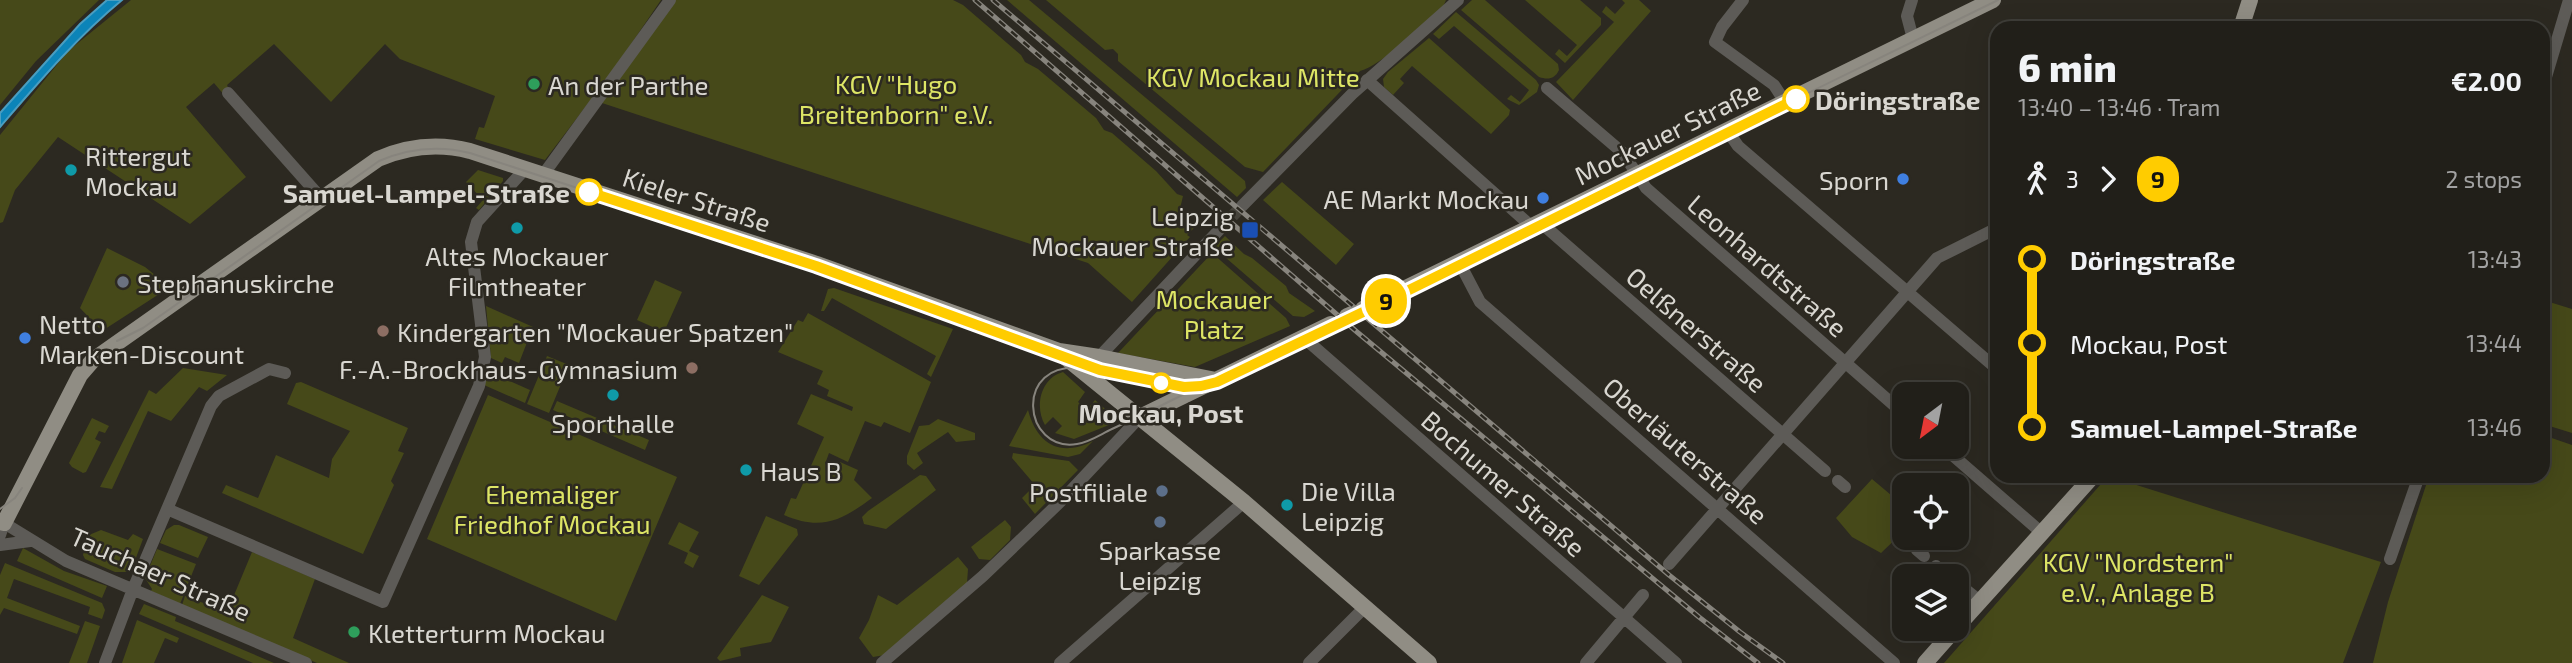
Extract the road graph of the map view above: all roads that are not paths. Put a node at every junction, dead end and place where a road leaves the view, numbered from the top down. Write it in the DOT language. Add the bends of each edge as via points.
graph roads {
  1 [pos="670,0"];
  2 [pos="1458,0"];
  3 [pos="1743,0"];
  4 [pos="1912,0"];
  5 [pos="1993,0"];
  6 [pos="2250,0"];
  7 [pos="2569,0"];
  8 [pos="2243,21"];
  9 [pos="1913,39"];
  10 [pos="2550,63"];
  11 [pos="1367,80"];
  12 [pos="1547,88"];
  13 [pos="228,93"];
  14 [pos="1785,102"];
  15 [pos="1727,130"];
  16 [pos="525,169"];
  17 [pos="1637,174"];
  18 [pos="543,175"];
  19 [pos="321,198"];
  20 [pos="1241,206"];
  21 [pos="1535,224"];
  22 [pos="1220,229"];
  23 [pos="1990,232"];
  24 [pos="1459,262"];
  25 [pos="1908,291"];
  26 [pos="1355,313"];
  27 [pos="1331,324"];
  28 [pos="1303,337"];
  29 [pos="1059,351"];
  30 [pos="1099,357"];
  31 [pos="1845,363"];
  32 [pos="1990,363"];
  33 [pos="285,373"];
  34 [pos="1211,380"];
  35 [pos="1892,404"];
  36 [pos="1140,417"];
  37 [pos="1782,434"];
  38 [pos="1957,459"];
  39 [pos="1825,471"];
  40 [pos="2087,483"];
  41 [pos="2417,483"];
  42 [pos="1244,502"];
  43 [pos="1718,508"];
  44 [pos="167,509"];
  45 [pos="1,527"];
  46 [pos="2042,533"];
  47 [pos="31,541"];
  48 [pos="0,545"];
  49 [pos="2390,559"];
  50 [pos="1669,564"];
  51 [pos="133,589"];
  52 [pos="1969,593"];
  53 [pos="1643,595"];
  54 [pos="1980,602"];
  55 [pos="1365,607"];
  56 [pos="1969,614"];
  57 [pos="1624,617"];
  58 [pos="1944,641"];
  59 [pos="105,663"];
  60 [pos="306,663"];
  61 [pos="882,663"];
  62 [pos="1060,663"];
  63 [pos="1308,663"];
  64 [pos="1429,663"];
  65 [pos="1586,663"];
  66 [pos="1676,663"];
  67 [pos="1895,663"];
  68 [pos="1925,663"];
  1 -- 18 [label="street"];
  2 -- 11 [label="street"];
  3 -- 14 [label="street" via="1715,42 1774,85"];
  4 -- 9 [label="street" via="1907,16"];
  5 -- 9 [label="main road, Mockauer Straße"];
  6 -- 8 [label="main road"];
  7 -- 10 [label="street"];
  9 -- 14 [label="main road, Mockauer Straße"];
  11 -- 20 [label="street"];
  11 -- 21 [label="street, Oelßnerstraße"];
  12 -- 17 [label="street, Leonhardtstraße" via="1623,153"];
  13 -- 19 [label="street"];
  14 -- 15 [label="main road, Mockauer Straße"];
  15 -- 17 [label="main road, Mockauer Straße"];
  15 -- 25 [label="street" via="1738,146"];
  16 -- 18 [label="main road, Kieler Straße"];
  16 -- 19 [label="main road, Kieler Straße" via="454,147 398,151 378,159"];
  16 -- 44 [label="street" via="477,222 471,242 485,357 479,386 383,602"];
  17 -- 21 [label="main road, Mockauer Straße"];
  17 -- 31 [label="street, Leonhardtstraße" via="1646,188"];
  18 -- 29 [label="main road, Kieler Straße" via="817,264"];
  19 -- 45 [label="main road, Kieler Straße" via="93,360 80,375"];
  21 -- 24 [label="main road, Mockauer Straße"];
  21 -- 37 [label="street, Oelßnerstraße"];
  22 -- 30 [label="street"];
  23 -- 25 [label="street" via="1937,258"];
  24 -- 26 [label="main road, Mockauer Straße"];
  24 -- 43 [label="street, Oberläuterstraße" via="1480,302"];
  25 -- 31 [label="street"];
  25 -- 32 [label="street"];
  27 -- 28 [label="main road"];
  28 -- 34 [label="main road"];
  28 -- 57 [label="street, Bochumer Straße"];
  29 -- 30 [label="main road, Kieler Straße"];
  29 -- 36 [label="main road, Kieler Straße"];
  30 -- 34 [label="main road, Kieler Straße"];
  31 -- 35 [label="street, Leonhardtstraße"];
  31 -- 37 [label="street"];
  33 -- 44 [label="street" via="269,369 219,396"];
  34 -- 36 [label="main road"];
  36 -- 42 [label="main road, Kieler Straße"];
  36 -- 61 [label="street" via="983,576"];
  37 -- 39 [label="street, Oelßnerstraße"];
  37 -- 43 [label="street"];
  38 -- 46 [label="street"];
  40 -- 46 [label="main road"];
  41 -- 49 [label="street"];
  42 -- 55 [label="main road, Kieler Straße"];
  42 -- 62 [label="street"];
  43 -- 50 [label="street"];
  43 -- 67 [label="street, Oberläuterstraße"];
  44 -- 51 [label="street"];
  45 -- 47 [label="street, Tauchaer Straße"];
  46 -- 54 [label="main road"];
  47 -- 48 [label="street"];
  47 -- 51 [label="street, Tauchaer Straße"];
  51 -- 59 [label="street"];
  51 -- 60 [label="street, Tauchaer Straße"];
  52 -- 54 [label="street"];
  53 -- 57 [label="street"];
  54 -- 56 [label="main road"];
  55 -- 63 [label="street"];
  55 -- 64 [label="main road, Kieler Straße"];
  57 -- 65 [label="street"];
  57 -- 66 [label="street, Bochumer Straße"];
  58 -- 68 [label="main road"];
}
